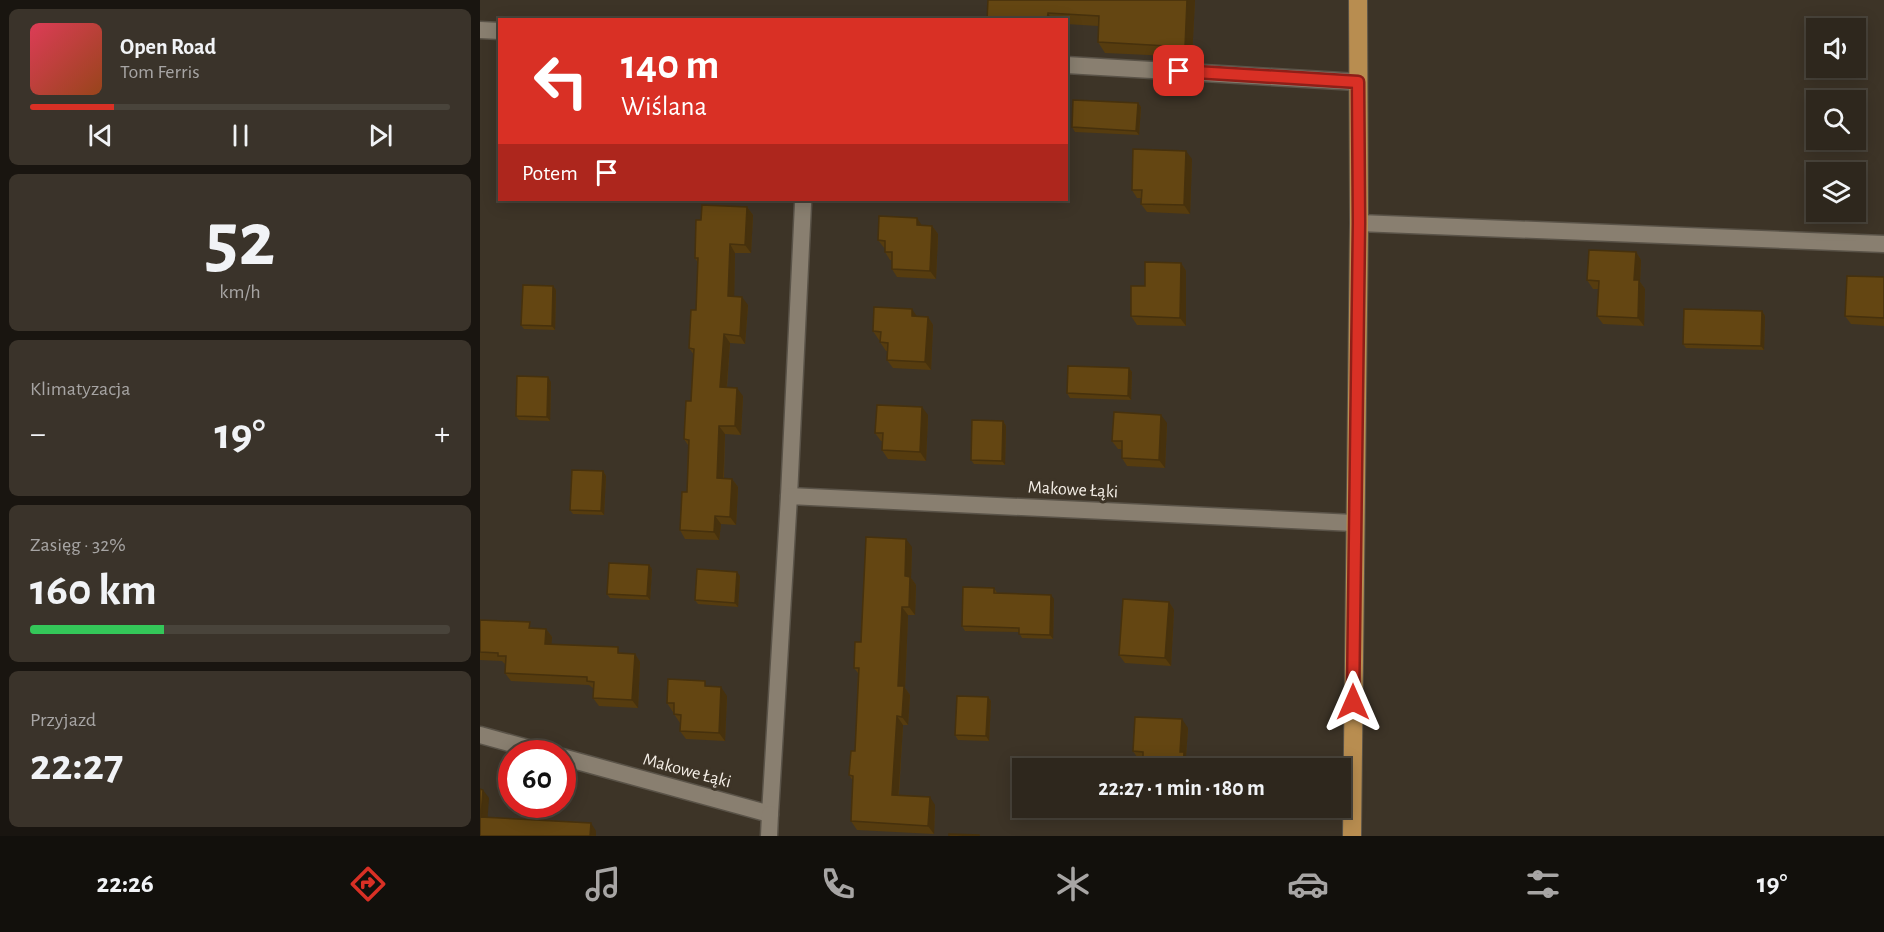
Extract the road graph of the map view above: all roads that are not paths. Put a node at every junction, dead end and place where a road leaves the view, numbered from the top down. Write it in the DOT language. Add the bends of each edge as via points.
graph roads {
  1 [pos="1358,0"];
  2 [pos="480,30"];
  3 [pos="498,32"];
  4 [pos="1068,65"];
  5 [pos="1358,82"];
  6 [pos="803,204"];
  7 [pos="1359,223"];
  8 [pos="1884,244"];
  9 [pos="789,496"];
  10 [pos="1354,524"];
  11 [pos="480,735"];
  12 [pos="498,740"];
  13 [pos="576,761"];
  14 [pos="771,814"];
  15 [pos="770,836"];
  16 [pos="1352,836"];
  1 -- 5 [label="main road"];
  2 -- 3 [label="lane"];
  4 -- 5 [label="lane"];
  5 -- 7 [label="main road"];
  6 -- 9 [label="lane"];
  7 -- 8 [label="lane"];
  7 -- 10 [label="main road"];
  9 -- 10 [label="lane, Makowe Łąki"];
  9 -- 14 [label="lane"];
  10 -- 16 [label="main road"];
  11 -- 12 [label="lane"];
  13 -- 14 [label="lane, Makowe Łąki"];
  14 -- 15 [label="lane"];
}
